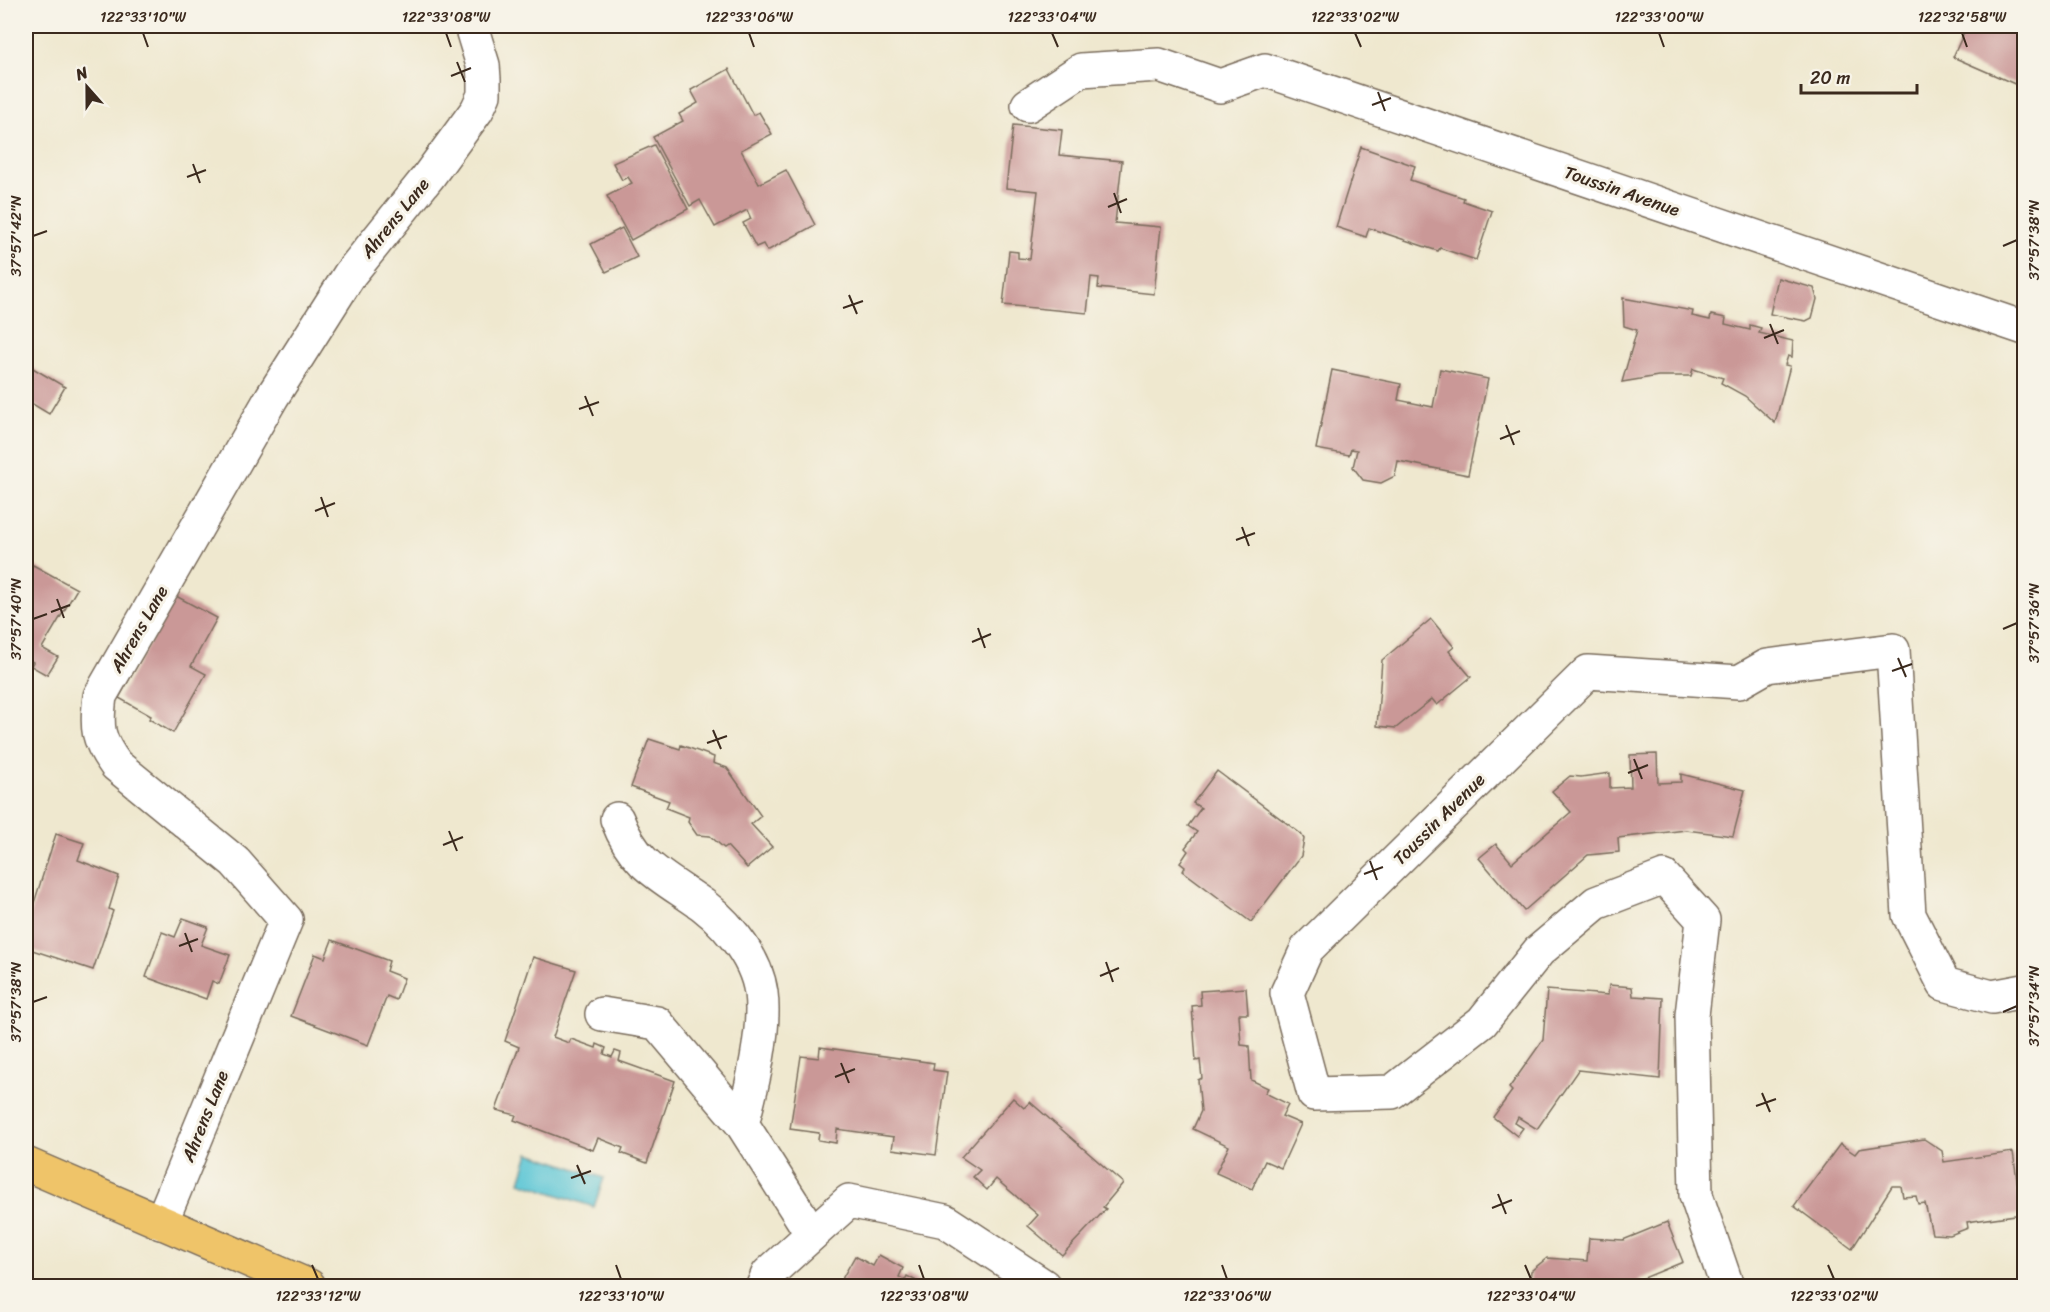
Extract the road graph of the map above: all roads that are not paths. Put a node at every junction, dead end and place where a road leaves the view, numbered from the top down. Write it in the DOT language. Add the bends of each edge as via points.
graph roads {
  1 [pos="471,26"];
  2 [pos="1028,105"];
  3 [pos="2025,328"];
  4 [pos="617,819"];
  5 [pos="2025,991"];
  6 [pos="602,1014"];
  7 [pos="742,1124"];
  8 [pos="26,1164"];
  9 [pos="161,1223"];
  10 [pos="812,1234"];
  11 [pos="309,1287"];
  12 [pos="763,1287"];
  13 [pos="1044,1287"];
  14 [pos="1728,1287"];
  1 -- 9 [label="street, Ahrens Lane" via="484,79 484,95 477,110 350,273 272,397 100,696 96,723 102,745 116,765 235,862 286,920"];
  2 -- 3 [label="street, Toussin Avenue" via="1081,70 1160,65 1220,86 1264,70"];
  4 -- 7 [label="street" via="626,842 640,860 693,897 729,930 752,962 761,993 759,1030 754,1076"];
  5 -- 14 [label="street, Toussin Avenue" via="1992,997 1944,984 1909,915 1893,650 1767,666 1738,682 1588,672 1307,949 1287,993 1314,1094 1392,1092 1482,1022 1539,951 1596,903 1664,877 1703,920 1692,1015 1695,1196"];
  6 -- 7 [label="street" via="657,1023"];
  7 -- 10 [label="street"];
  8 -- 9 [label="main road"];
  9 -- 11 [label="main road"];
  10 -- 12 [label="street" via="768,1274"];
  10 -- 13 [label="street" via="849,1201 945,1221"];
}
